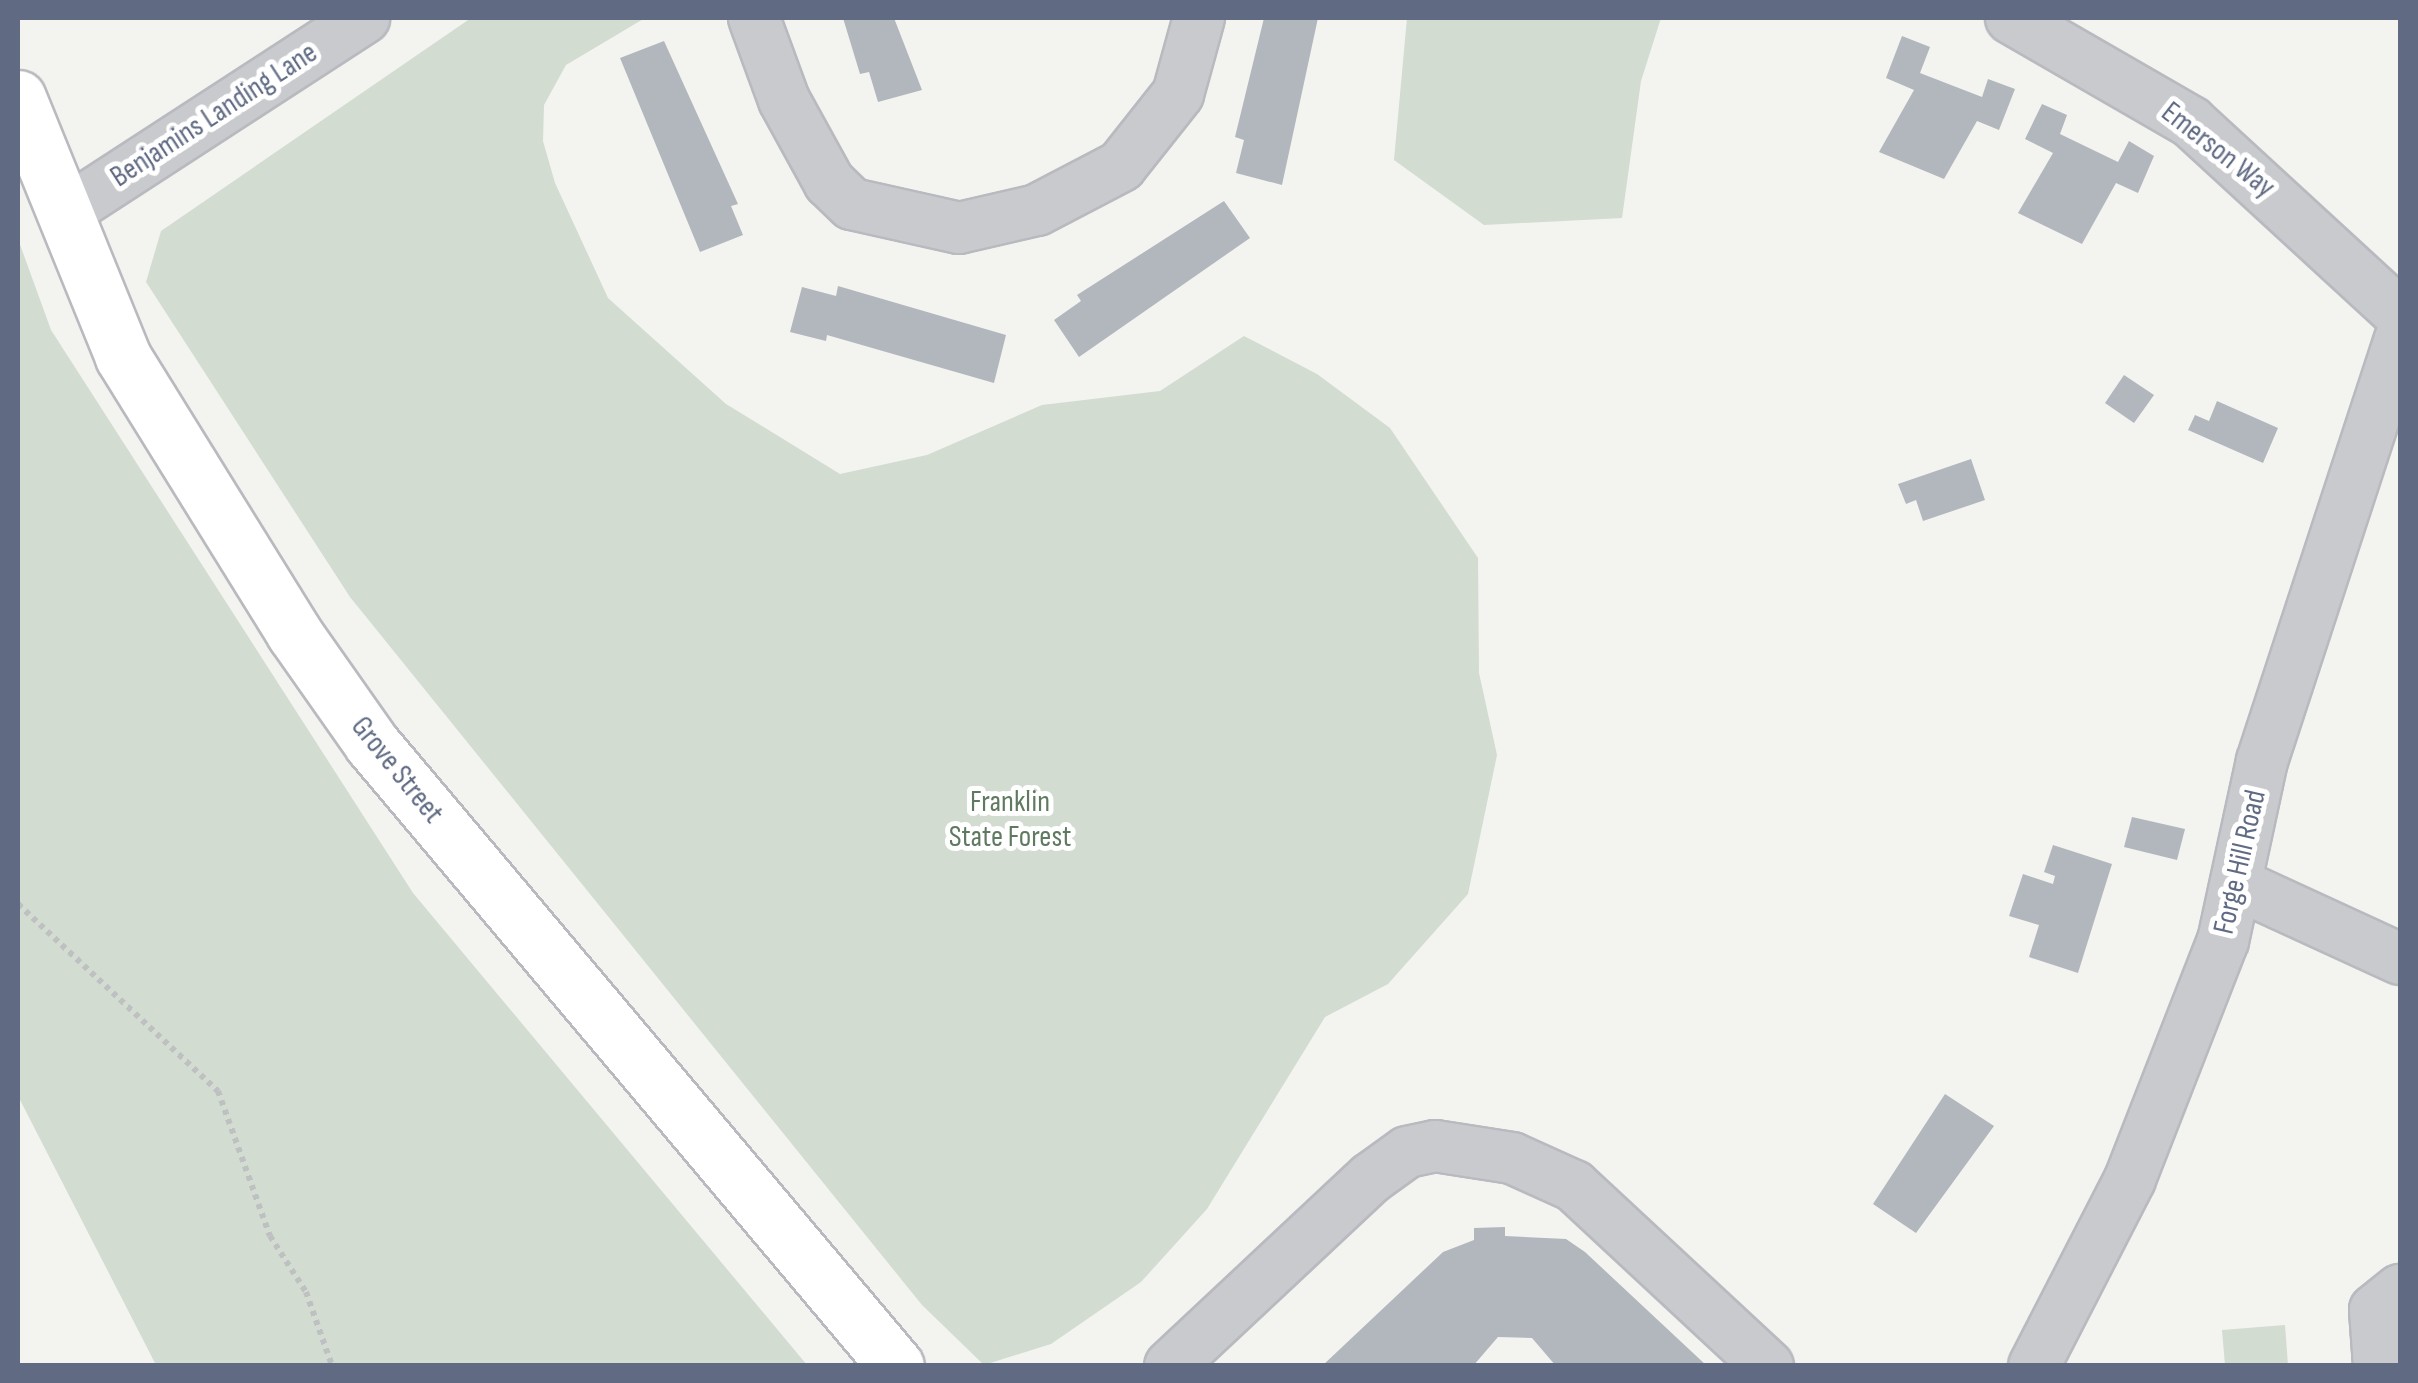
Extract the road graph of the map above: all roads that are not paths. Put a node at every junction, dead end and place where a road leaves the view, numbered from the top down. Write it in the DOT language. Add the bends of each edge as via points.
graph roads {
  1 [pos="364,18"];
  2 [pos="754,18"];
  3 [pos="1199,18"];
  4 [pos="2012,18"];
  5 [pos="18,98"];
  6 [pos="64,213"];
  7 [pos="2400,314"];
  8 [pos="2400,339"];
  9 [pos="2239,886"];
  10 [pos="2400,959"];
  11 [pos="2400,1290"];
  12 [pos="896,1366"];
  13 [pos="1170,1366"];
  14 [pos="1768,1366"];
  15 [pos="2034,1366"];
  16 [pos="2379,1366"];
  1 -- 6 [label="street, Benjamins Landing Lane"];
  2 -- 3 [label="street" via="784,100 828,182 852,204 878,214 959,228 1037,210 1121,166 1178,94"];
  4 -- 7 [label="street, Emerson Way" via="2192,122"];
  5 -- 6 [label="main road, Grove Street"];
  6 -- 12 [label="main road, Grove Street" via="144,397 372,744"];
  8 -- 9 [label="street, Forge Hill Road" via="2262,761"];
  9 -- 10 [label="street"];
  9 -- 15 [label="street, Forge Hill Road" via="2130,1179"];
  11 -- 16 [label="street" via="2374,1310"];
  13 -- 14 [label="street" via="1406,1152 1466,1148 1546,1170 1628,1232"];
}
